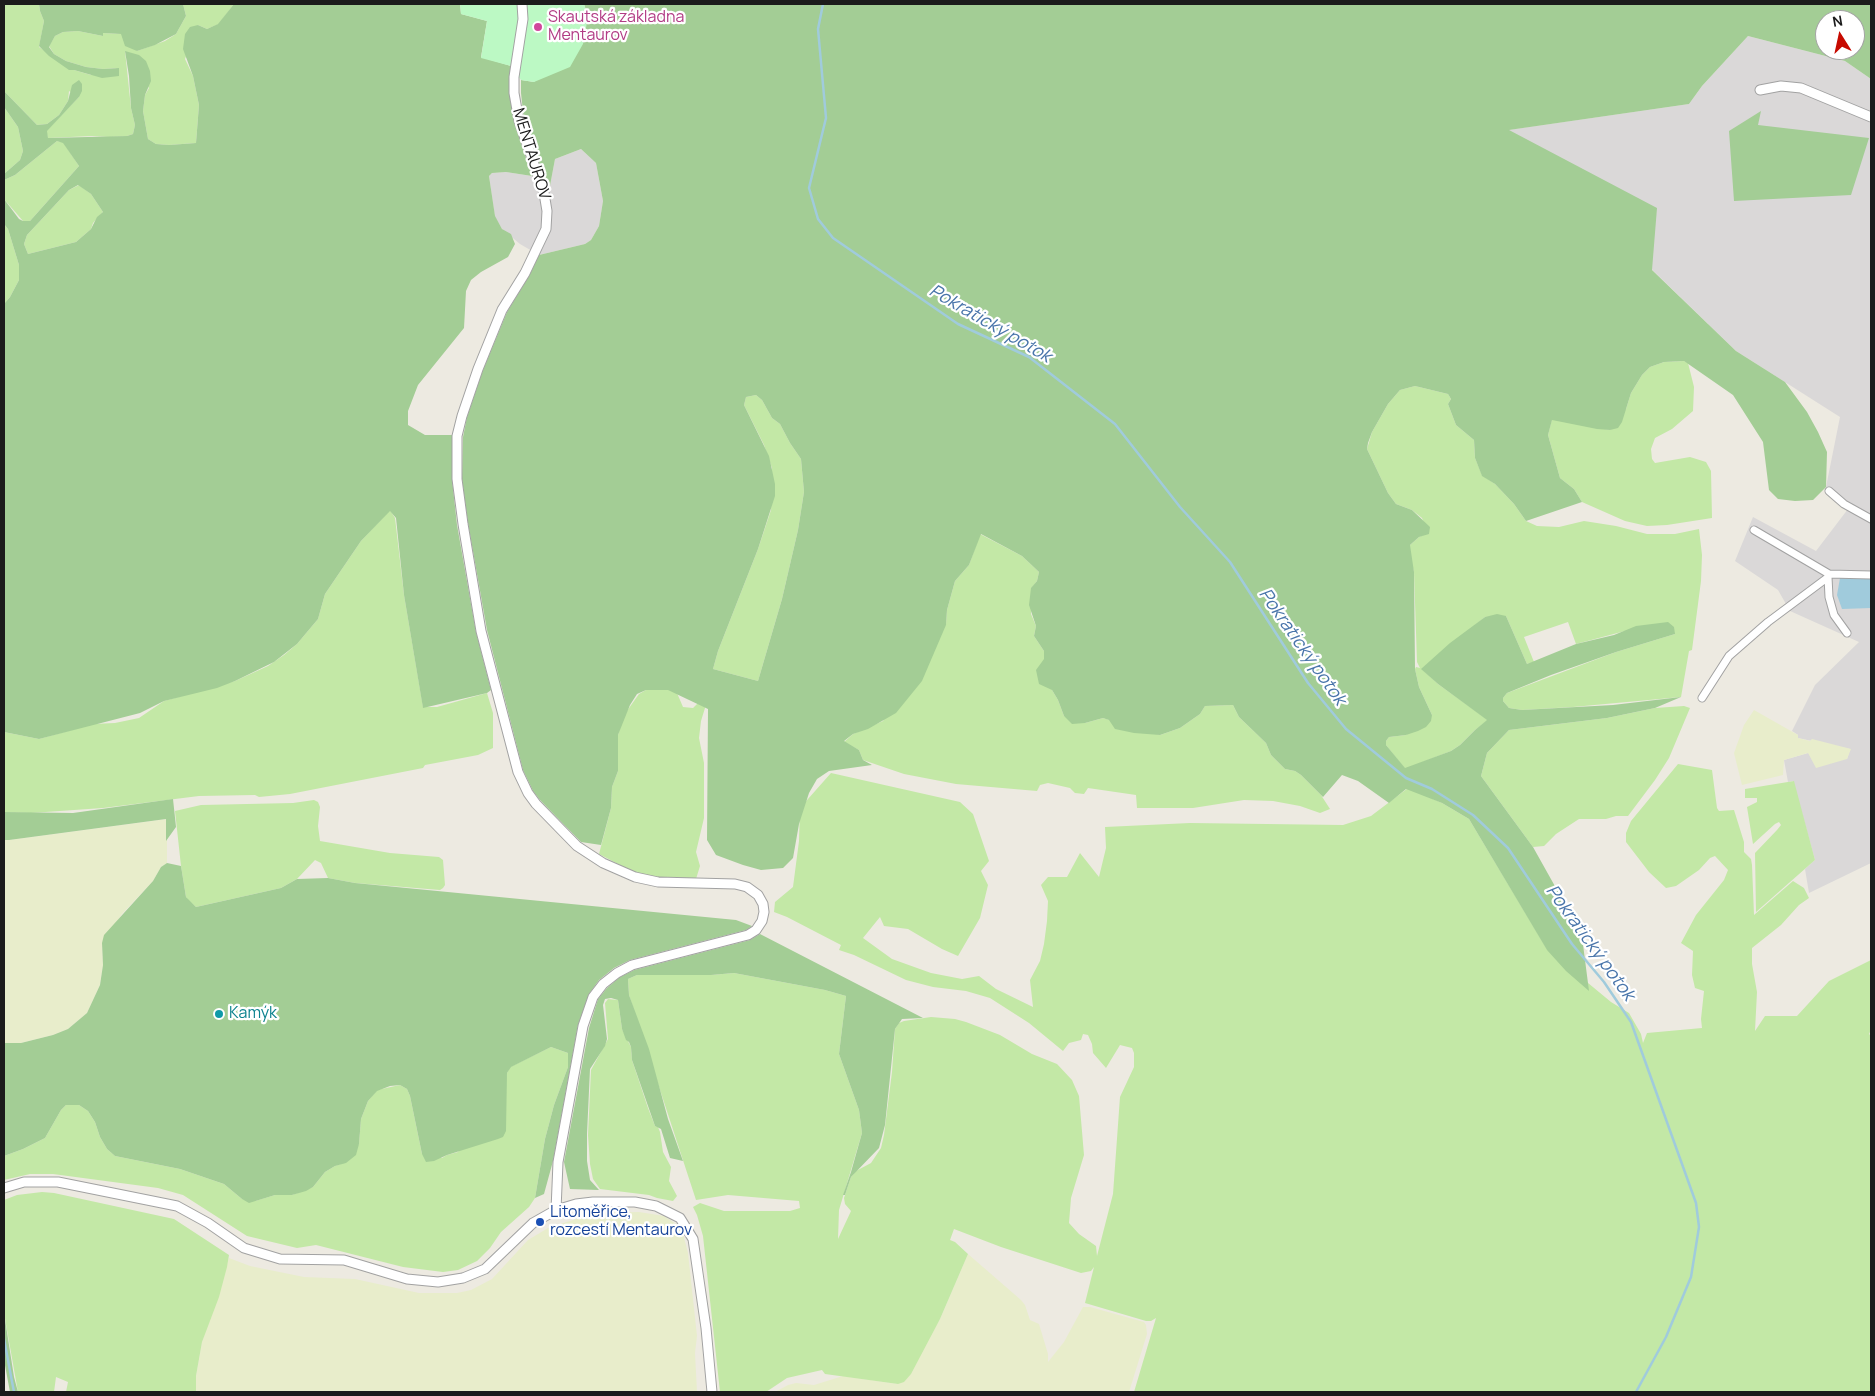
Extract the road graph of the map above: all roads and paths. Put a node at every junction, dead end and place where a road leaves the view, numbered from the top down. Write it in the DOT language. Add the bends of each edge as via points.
graph roads {
  1 [pos="522,4"];
  2 [pos="1760,90"];
  3 [pos="1871,117"];
  4 [pos="1828,490"];
  5 [pos="1871,519"];
  6 [pos="1754,530"];
  7 [pos="1871,575"];
  8 [pos="1828,576"];
  9 [pos="1846,633"];
  10 [pos="1702,698"];
  11 [pos="4,1188"];
  12 [pos="556,1210"];
  13 [pos="712,1392"];
  1 -- 12 [label="street, MENTAUROV" via="523,19 514,77 515,105 544,193 546,229 502,310 478,368 457,436 457,479 481,631 518,772 536,804 577,846 603,864 658,882 747,887 758,895 764,912 756,930 748,935 632,965 617,972 593,997 584,1026 558,1162"];
  2 -- 3 [label="street" via="1781,86 1801,88"];
  4 -- 5 [label="street" via="1844,504"];
  6 -- 8 [label="street"];
  7 -- 8 [label="street"];
  8 -- 9 [label="street" via="1834,615"];
  8 -- 10 [label="street" via="1729,656"];
  11 -- 12 [label="street" via="24,1182 58,1182 177,1206 244,1248 280,1259 344,1260 407,1278 438,1282 463,1278 485,1269 534,1223"];
  12 -- 13 [label="street" via="593,1202 635,1202 673,1213 685,1224 692,1239"];
}
